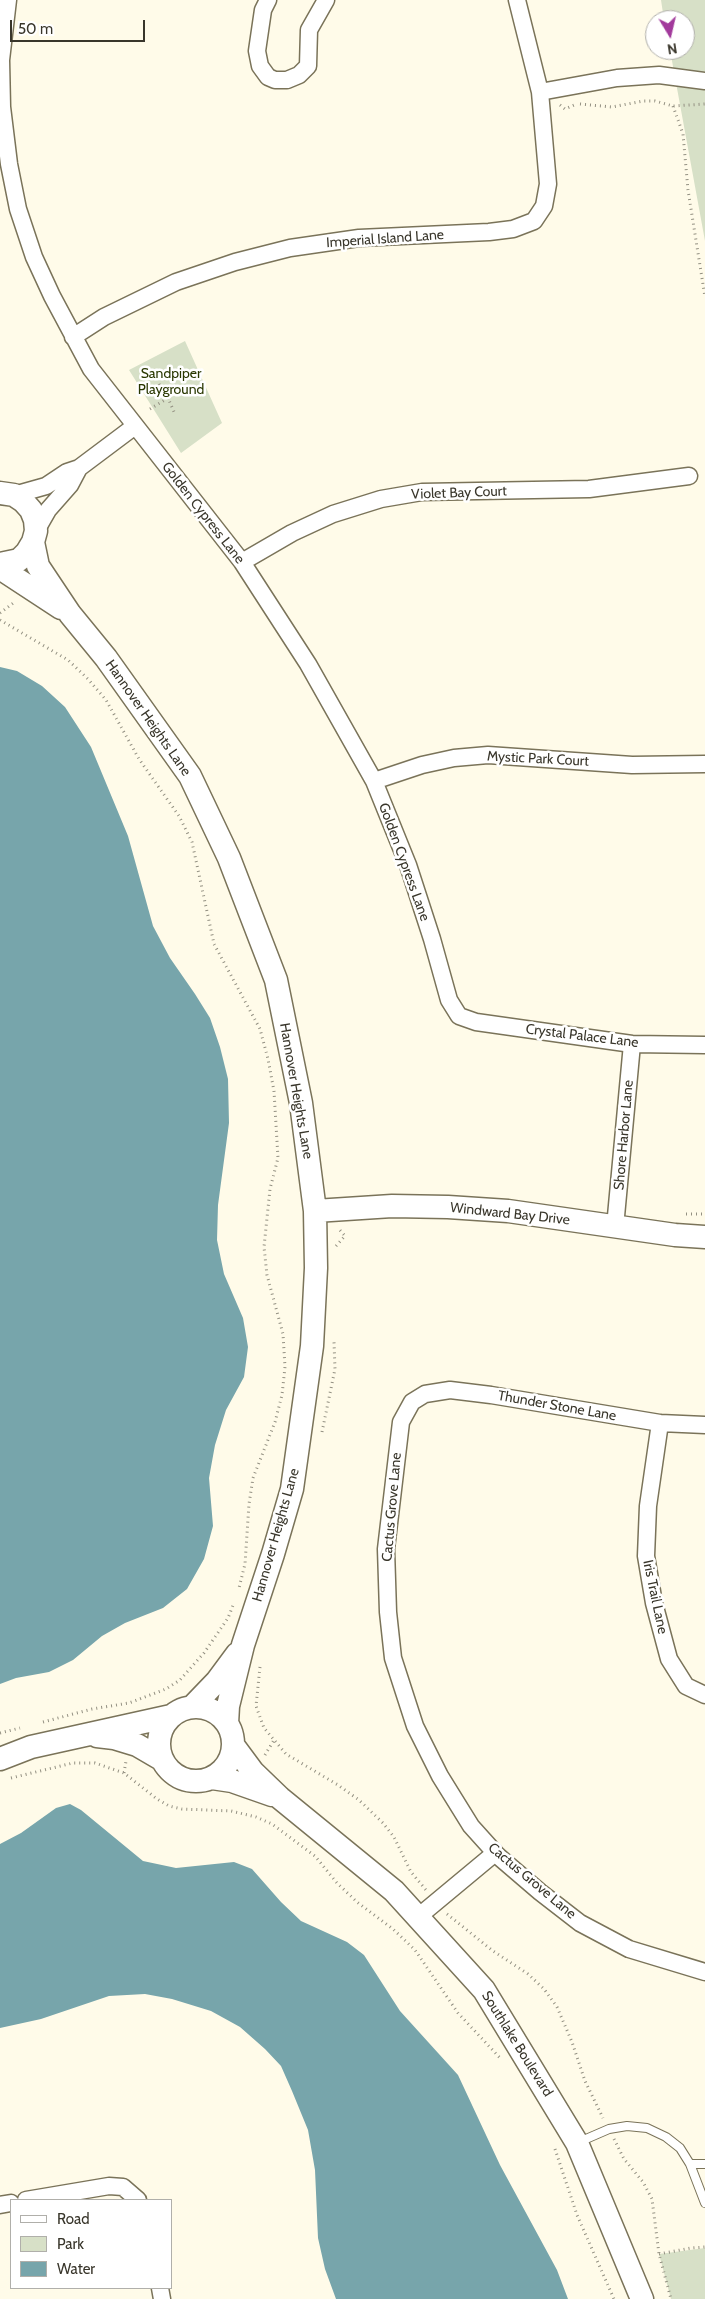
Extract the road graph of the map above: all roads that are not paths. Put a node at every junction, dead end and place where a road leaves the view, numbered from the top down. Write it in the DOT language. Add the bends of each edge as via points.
graph roads {
  1 [pos="8,0"];
  2 [pos="268,0"];
  3 [pos="326,0"];
  4 [pos="517,0"];
  5 [pos="705,81"];
  6 [pos="540,92"];
  7 [pos="72,337"];
  8 [pos="135,426"];
  9 [pos="79,468"];
  10 [pos="689,476"];
  11 [pos="4,493"];
  12 [pos="35,537"];
  13 [pos="242,562"];
  14 [pos="0,566"];
  15 [pos="70,614"];
  16 [pos="705,764"];
  17 [pos="374,781"];
  18 [pos="460,1016"];
  19 [pos="632,1044"];
  20 [pos="705,1045"];
  21 [pos="315,1211"];
  22 [pos="615,1227"];
  23 [pos="705,1237"];
  24 [pos="412,1402"];
  25 [pos="660,1423"];
  26 [pos="705,1425"];
  27 [pos="243,1646"];
  28 [pos="705,1695"];
  29 [pos="192,1707"];
  30 [pos="171,1716"];
  31 [pos="230,1734"];
  32 [pos="86,1735"];
  33 [pos="161,1759"];
  34 [pos="4,1769"];
  35 [pos="212,1778"];
  36 [pos="280,1798"];
  37 [pos="495,1853"];
  38 [pos="418,1917"];
  39 [pos="705,1972"];
  40 [pos="577,2143"];
  41 [pos="690,2164"];
  42 [pos="705,2164"];
  43 [pos="32,2199"];
  44 [pos="138,2199"];
  45 [pos="705,2203"];
  46 [pos="642,2299"];
  1 -- 7 [label="street, Golden Cypress Lane" via="1,60 2,107 18,209 34,257"];
  2 -- 3 [label="street" via="263,10 257,51 260,66 268,77 275,80 299,75 308,66 309,30"];
  4 -- 6 [label="street"];
  5 -- 6 [label="street" via="685,77 617,78"];
  6 -- 7 [label="street, Imperial Island Lane" via="548,184 544,206 534,221 512,229 489,232 359,238 235,262 176,282 104,317"];
  7 -- 8 [label="street, Golden Cypress Lane" via="91,369"];
  8 -- 9 [label="street"];
  8 -- 13 [label="street, Golden Cypress Lane"];
  9 -- 11 [label="street" via="46,486"];
  9 -- 12 [label="street" via="70,485 48,510"];
  10 -- 13 [label="street, Violet Bay Court" via="589,489 422,492 381,499 333,514"];
  11 -- 12 [label="street, Hannover Heights Lane" via="23,501 31,510"];
  12 -- 14 [label="street, Hannover Heights Lane" via="28,552 19,560"];
  12 -- 15 [label="street, Hannover Heights Lane" via="38,566"];
  13 -- 17 [label="street, Golden Cypress Lane" via="308,664"];
  14 -- 15 [label="street, Hannover Heights Lane"];
  15 -- 21 [label="street, Hannover Heights Lane" via="106,658 190,776 229,858 276,980 301,1103"];
  16 -- 17 [label="street, Mystic Park Court" via="632,765 488,754 422,765"];
  17 -- 18 [label="street, Golden Cypress Lane" via="408,865 449,1000"];
  18 -- 19 [label="street, Crystal Palace Lane" via="476,1022"];
  19 -- 20 [label="street, Crystal Palace Lane"];
  19 -- 22 [label="street, Shore Harbor Lane"];
  21 -- 22 [label="street, Windward Bay Drive" via="392,1206 448,1207 508,1211"];
  21 -- 27 [label="street, Hannover Heights Lane" via="312,1346 292,1489"];
  22 -- 23 [label="street, Windward Bay Drive"];
  24 -- 25 [label="street, Thunder Stone Lane" via="425,1394 450,1390"];
  24 -- 37 [label="street, Cactus Grove Lane" via="401,1422 386,1549 393,1658 415,1726 440,1776 471,1826"];
  25 -- 26 [label="street, Thunder Stone Lane"];
  25 -- 28 [label="street, Iris Trail Lane" via="648,1506 646,1556 669,1659 686,1686"];
  27 -- 29 [label="street, Hannover Heights Lane" via="217,1681"];
  27 -- 31 [label="street, Hannover Heights Lane" via="228,1706"];
  29 -- 30 [label="street, Southlake Boulevard"];
  29 -- 31 [label="street, Southlake Boulevard" via="212,1710"];
  30 -- 32 [label="street, Southlake Boulevard"];
  30 -- 33 [label="street" via="159,1736"];
  31 -- 35 [label="street" via="227,1764"];
  31 -- 36 [label="street, Southlake Boulevard" via="253,1772"];
  32 -- 33 [label="street, Southlake Boulevard" via="137,1745"];
  32 -- 34 [label="street, Southlake Boulevard" via="31,1747"];
  33 -- 35 [label="street, Southlake Boulevard" via="172,1773 188,1780"];
  35 -- 36 [label="street, Southlake Boulevard" via="232,1781"];
  36 -- 38 [label="street, Southlake Boulevard" via="394,1890"];
  37 -- 38 [label="street"];
  37 -- 39 [label="street, Cactus Grove Lane" via="580,1922 629,1949"];
  38 -- 40 [label="street, Southlake Boulevard" via="484,1990"];
  40 -- 41 [label="lane" via="609,2129 627,2126 647,2128 680,2148"];
  40 -- 46 [label="street, Southlake Boulevard"];
  41 -- 42 [label="lane"];
  41 -- 45 [label="lane"];
  43 -- 44 [label="street" via="109,2186 123,2187"];
}
